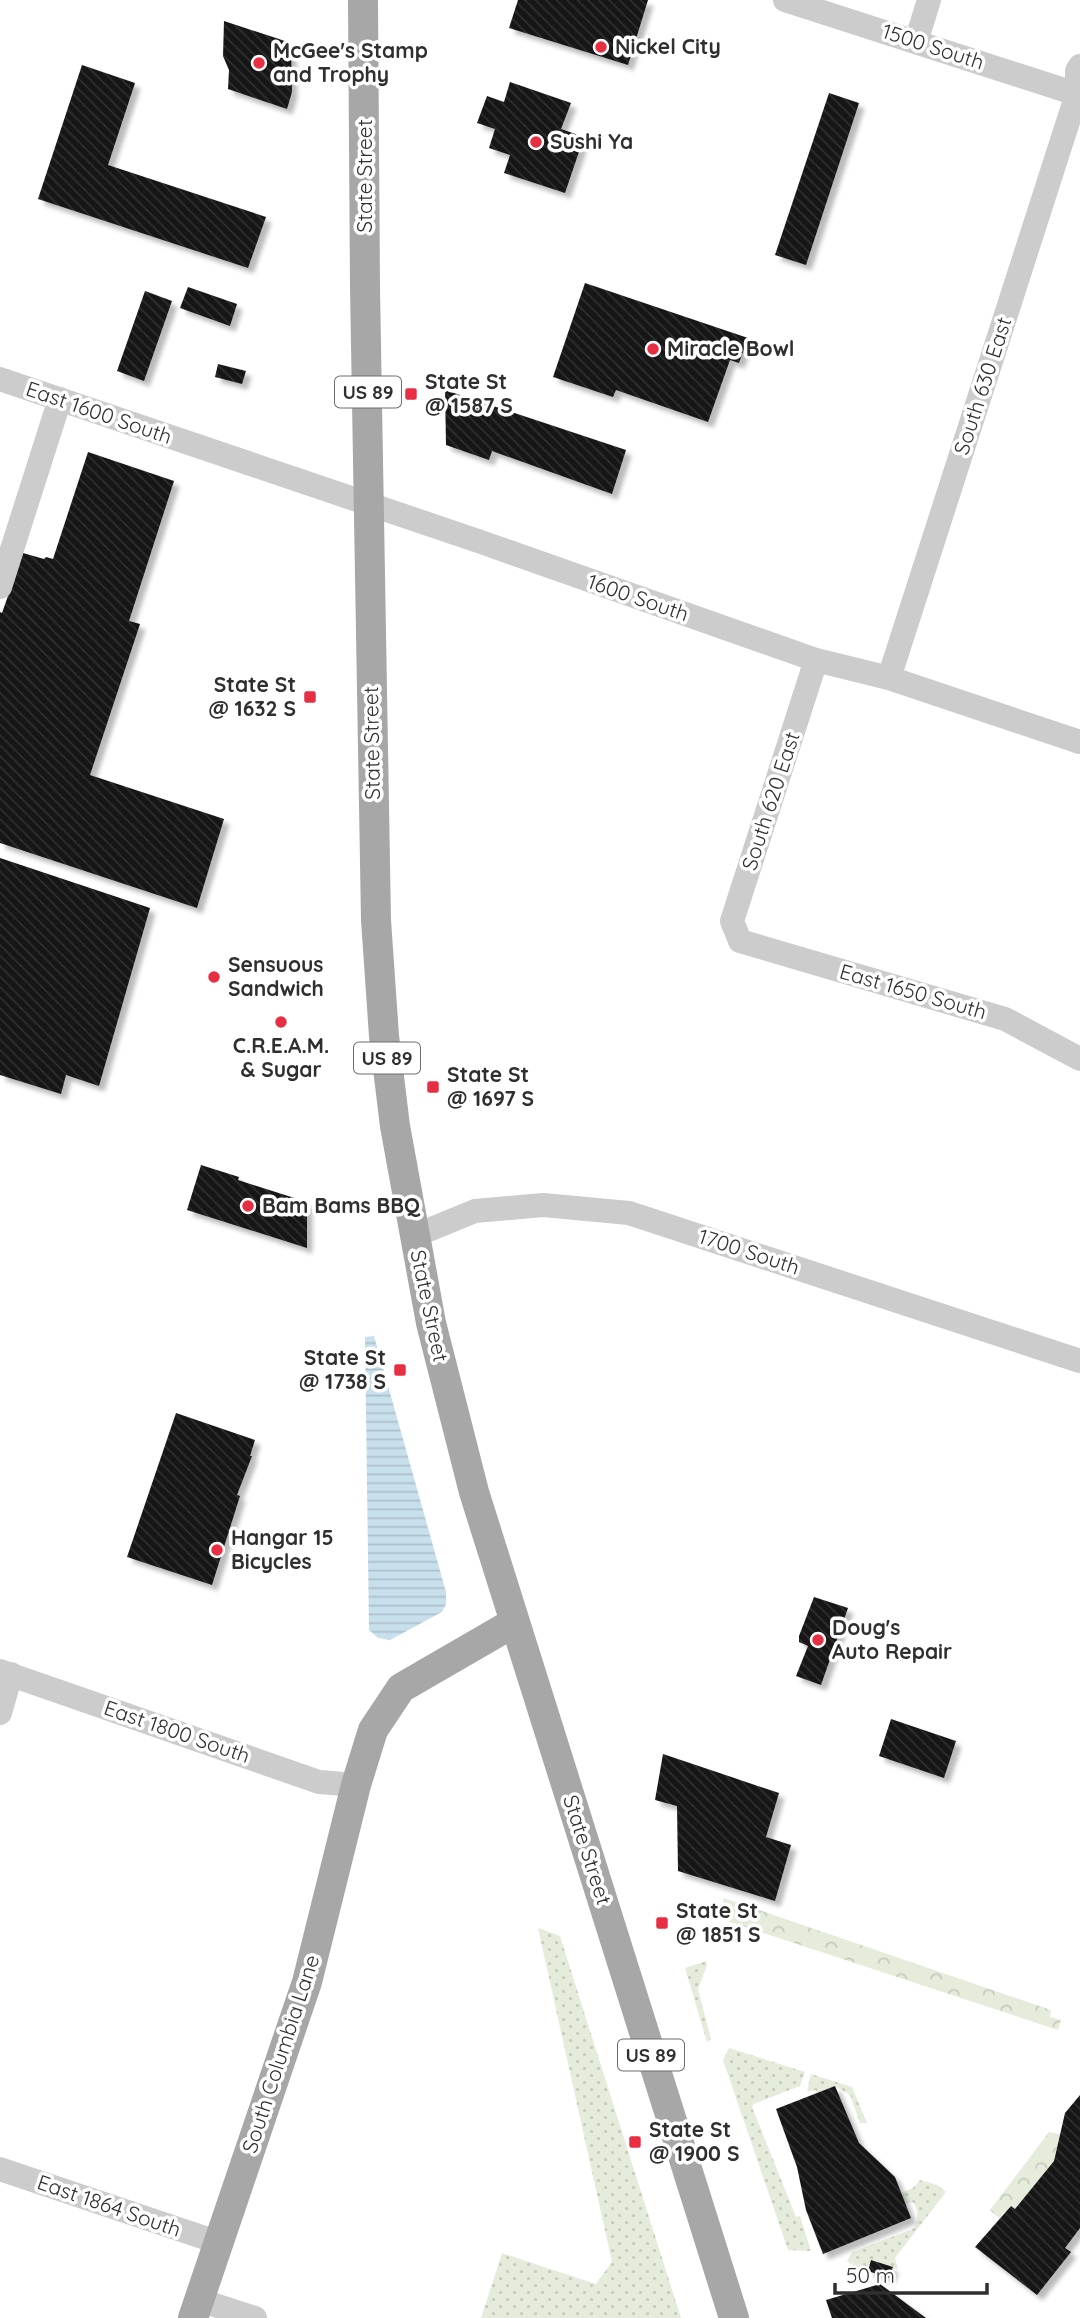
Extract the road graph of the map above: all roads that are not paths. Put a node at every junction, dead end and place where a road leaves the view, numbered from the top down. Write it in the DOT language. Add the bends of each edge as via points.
graph roads {
  1 [pos="363,0"];
  2 [pos="785,0"];
  3 [pos="929,0"];
  4 [pos="916,42"];
  5 [pos="1080,66"];
  6 [pos="1079,94"];
  7 [pos="0,379"];
  8 [pos="60,399"];
  9 [pos="197,446"];
  10 [pos="369,506"];
  11 [pos="0,587"];
  12 [pos="816,660"];
  13 [pos="889,678"];
  14 [pos="1080,741"];
  15 [pos="740,941"];
  16 [pos="1080,1059"];
  17 [pos="414,1236"];
  18 [pos="1080,1361"];
  19 [pos="515,1622"];
  20 [pos="5,1673"];
  21 [pos="0,1713"];
  22 [pos="356,1785"];
  23 [pos="0,2169"];
  24 [pos="218,2242"];
  25 [pos="196,2309"];
  26 [pos="255,2318"];
  27 [pos="734,2318"];
  1 -- 10 [label="main road, State Street / US 89"];
  2 -- 4 [label="street, 1500 South"];
  3 -- 4 [label="street"];
  4 -- 6 [label="street, 1500 South"];
  5 -- 6 [label="street, South 630 East"];
  6 -- 13 [label="street, South 630 East"];
  7 -- 8 [label="street, East 1600 South"];
  8 -- 9 [label="street, East 1600 South"];
  8 -- 11 [label="street"];
  9 -- 10 [label="street, 1600 South"];
  10 -- 12 [label="street, 1600 South"];
  10 -- 17 [label="main road, State Street / US 89" via="376,920 384,1036"];
  12 -- 13 [label="street, 1600 South"];
  12 -- 15 [label="street, South 620 East" via="732,921"];
  13 -- 14 [label="street, 1600 South"];
  15 -- 16 [label="street, East 1650 South" via="1005,1019"];
  17 -- 18 [label="street, 1700 South" via="475,1211 543,1205 629,1213"];
  17 -- 19 [label="main road, State Street / US 89" via="460,1444"];
  19 -- 22 [label="main road, South Columbia Lane" via="401,1688 373,1730"];
  19 -- 27 [label="main road, State Street / US 89"];
  20 -- 21 [label="street"];
  20 -- 22 [label="street, East 1800 South" via="319,1782"];
  22 -- 24 [label="main road, South Columbia Lane" via="307,1982"];
  23 -- 24 [label="street, East 1864 South"];
  24 -- 25 [label="main road, South Columbia Lane"];
  25 -- 26 [label="street"];
}
